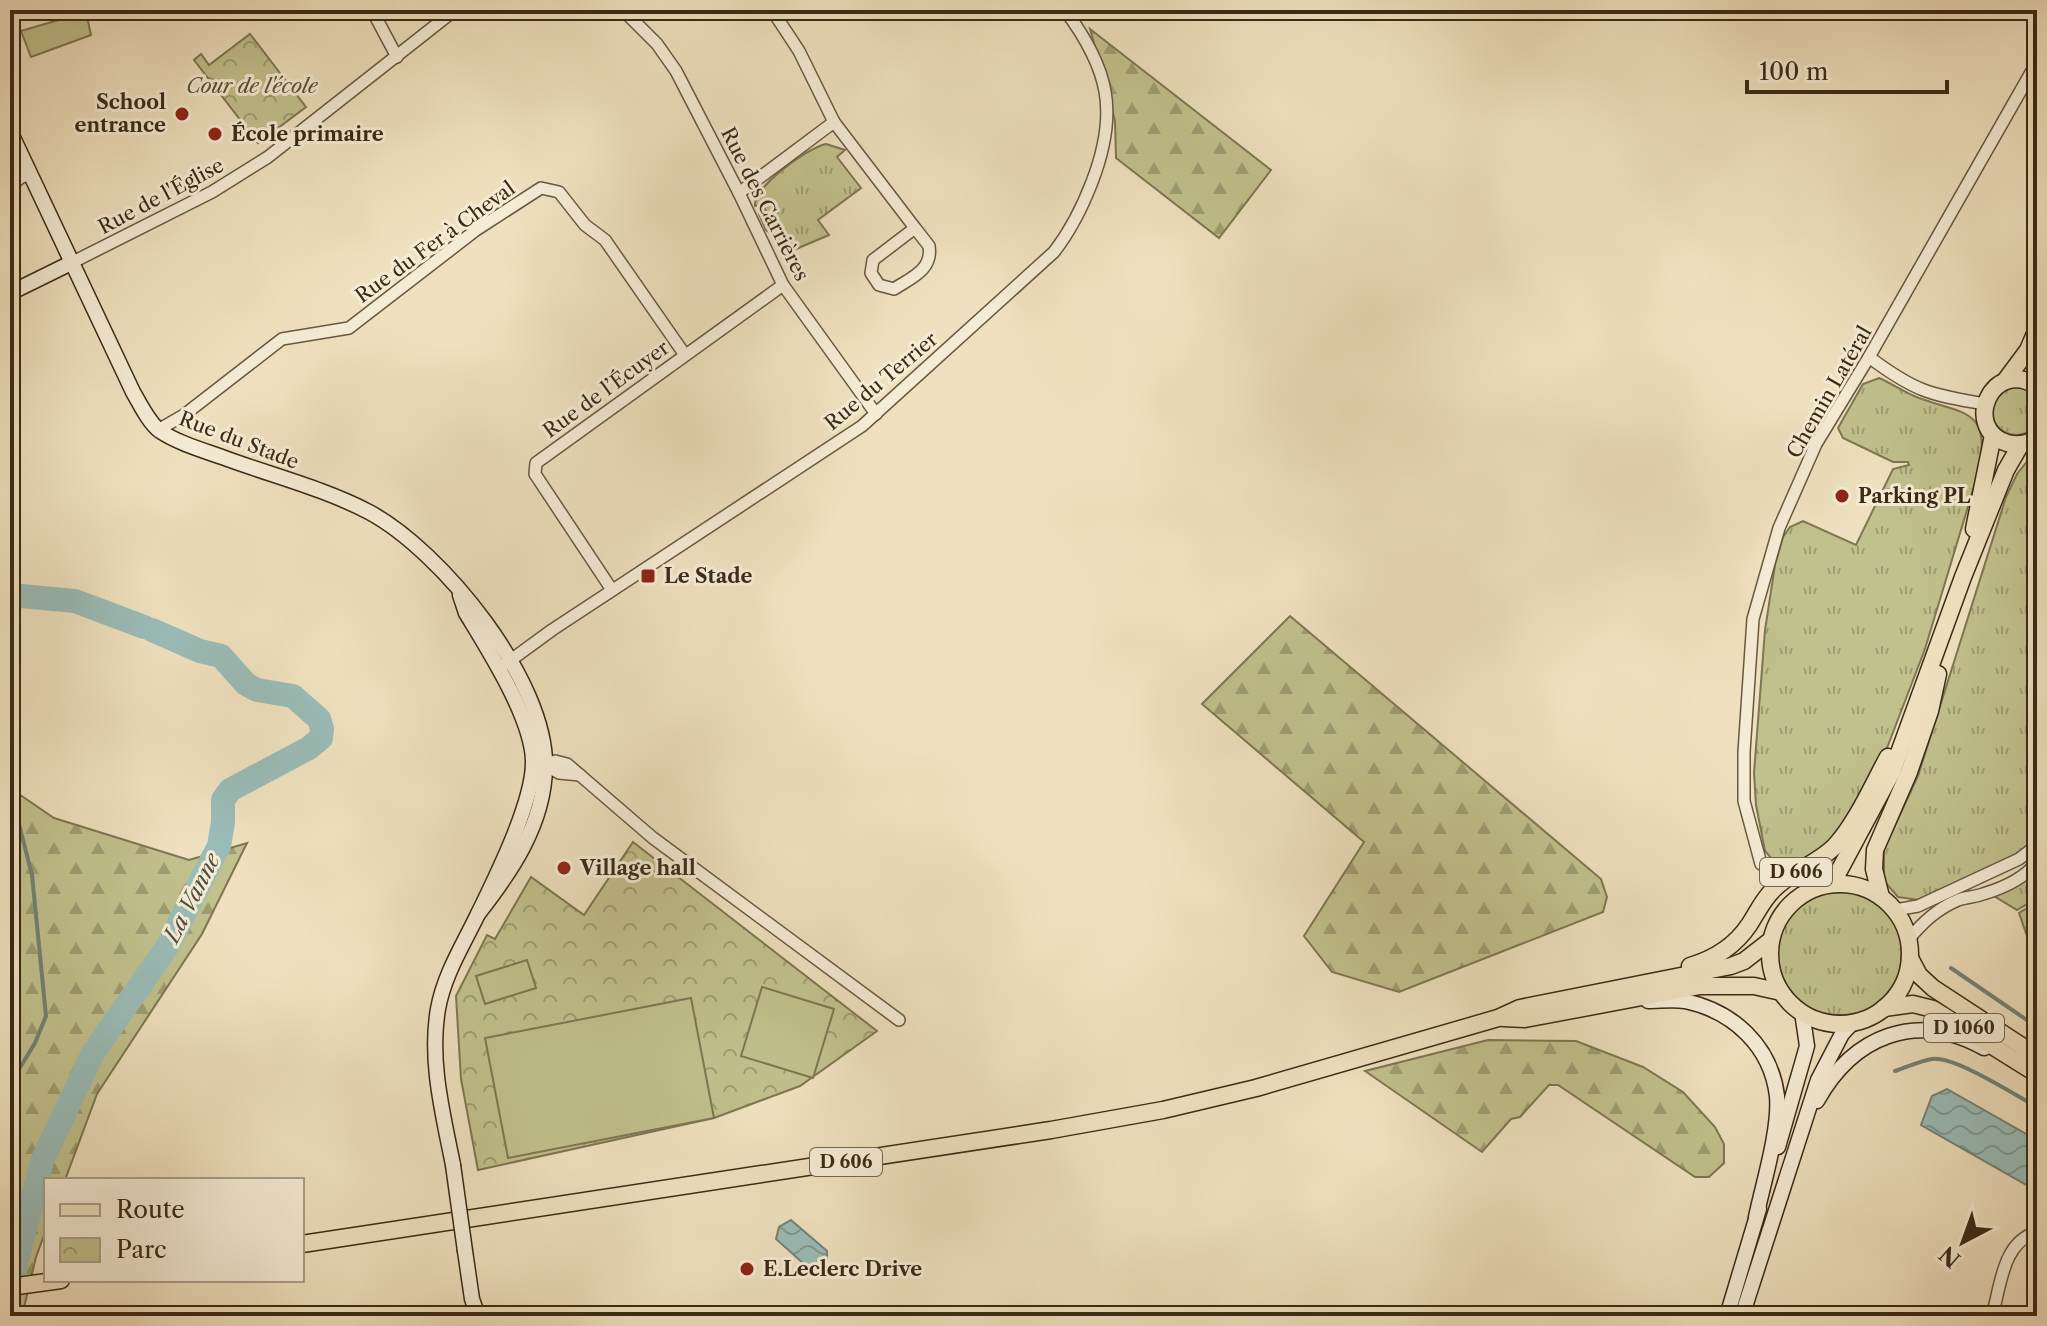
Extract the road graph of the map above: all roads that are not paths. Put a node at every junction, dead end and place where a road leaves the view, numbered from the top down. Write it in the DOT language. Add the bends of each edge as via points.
graph roads {
  1 [pos="372,10"];
  2 [pos="623,10"];
  3 [pos="772,10"];
  4 [pos="1065,10"];
  5 [pos="453,11"];
  6 [pos="397,57"];
  7 [pos="2037,62"];
  8 [pos="834,122"];
  9 [pos="10,131"];
  10 [pos="30,173"];
  11 [pos="10,187"];
  12 [pos="739,193"];
  13 [pos="915,228"];
  14 [pos="71,263"];
  15 [pos="783,285"];
  16 [pos="10,293"];
  17 [pos="2037,329"];
  18 [pos="685,355"];
  19 [pos="1869,357"];
  20 [pos="2005,381"];
  21 [pos="2037,386"];
  22 [pos="1985,404"];
  23 [pos="876,414"];
  24 [pos="158,430"];
  25 [pos="1993,435"];
  26 [pos="2029,441"];
  27 [pos="1963,577"];
  28 [pos="612,590"];
  29 [pos="1953,610"];
  30 [pos="504,666"];
  31 [pos="1917,707"];
  32 [pos="540,763"];
  33 [pos="2037,845"];
  34 [pos="2037,862"];
  35 [pos="1761,864"];
  36 [pos="1832,884"];
  37 [pos="1881,897"];
  38 [pos="1895,910"];
  39 [pos="1771,940"];
  40 [pos="1908,940"];
  41 [pos="1910,958"];
  42 [pos="1781,992"];
  43 [pos="1627,994"];
  44 [pos="1884,1008"];
  45 [pos="1802,1012"];
  46 [pos="899,1020"];
  47 [pos="1853,1022"];
  48 [pos="2037,1056"];
  49 [pos="2037,1076"];
  50 [pos="1798,1137"];
  51 [pos="1756,1217"];
  52 [pos="2037,1232"];
  53 [pos="304,1244"];
  54 [pos="48,1282"];
  55 [pos="10,1287"];
  56 [pos="478,1316"];
  57 [pos="1727,1316"];
  58 [pos="1742,1316"];
  59 [pos="1992,1316"];
  1 -- 6 [label="street"];
  2 -- 12 [label="street, Rue des Carrières" via="676,71"];
  3 -- 8 [label="street"];
  4 -- 23 [label="street, Rue du Terrier" via="1095,57 1107,100 1106,142 1082,207 1054,252"];
  5 -- 6 [label="street, Rue de l'Église"];
  6 -- 14 [label="street, Rue de l'Église" via="268,157 212,192"];
  7 -- 19 [label="street, Chemin Latéral"];
  8 -- 12 [label="street"];
  8 -- 13 [label="street"];
  9 -- 10 [label="street, Rue du Stade"];
  10 -- 11 [label="street"];
  10 -- 14 [label="street, Rue du Stade"];
  12 -- 15 [label="street, Rue des Carrières"];
  13 -- 13 [label="street" via="929,246 928,263 894,289 879,285 871,273 873,260"];
  14 -- 16 [label="street"];
  14 -- 24 [label="street, Rue du Stade" via="133,392"];
  15 -- 18 [label="street, Rue de l’Écuyer"];
  15 -- 23 [label="street, Rue des Carrières"];
  17 -- 20 [label="main road"];
  18 -- 24 [label="street, Rue du Fer à Cheval" via="605,240 585,225 559,192 541,188 476,230 349,328 282,339"];
  18 -- 28 [label="street, Rue de l’Écuyer" via="534,467"];
  19 -- 22 [label="street" via="1901,382 1930,395"];
  19 -- 35 [label="street, Chemin Latéral" via="1816,444 1779,528 1753,619 1744,801"];
  20 -- 21 [label="main road" via="2025,380"];
  20 -- 22 [label="main road"];
  22 -- 25 [label="main road"];
  23 -- 28 [label="street, Rue du Terrier"];
  24 -- 30 [label="street, Rue du Stade" via="369,512 418,545 478,611"];
  25 -- 26 [label="main road" via="2002,441"];
  25 -- 27 [label="main road, D 606"];
  26 -- 27 [label="main road, D 606" via="2006,470"];
  27 -- 29 [label="main road, D 606"];
  28 -- 30 [label="street, Rue du Terrier"];
  29 -- 31 [label="main road, D 606"];
  29 -- 37 [label="main road, D 606" via="1930,711 1875,850"];
  30 -- 32 [label="street, Rue du Stade" via="535,711"];
  31 -- 36 [label="main road, D 606" via="1892,772"];
  31 -- 43 [label="main road, D 606" via="1834,846 1773,890 1725,950"];
  32 -- 46 [label="street" via="567,764 653,838"];
  32 -- 56 [label="street, Rue du Stade, bridge" via="542,792 533,827 478,914 438,1009 435,1061"];
  33 -- 38 [label="street" via="2019,859 1918,906"];
  34 -- 40 [label="street" via="2008,885 1936,911"];
  36 -- 37 [label="main road" via="1857,886"];
  36 -- 39 [label="main road" via="1792,902 1778,919"];
  37 -- 38 [label="main road"];
  38 -- 40 [label="main road"];
  39 -- 42 [label="main road" via="1771,967"];
  39 -- 43 [label="main road, D 606" via="1731,966"];
  40 -- 41 [label="main road"];
  41 -- 44 [label="main road" via="1903,983"];
  41 -- 48 [label="main road, D 1060" via="1933,988"];
  42 -- 43 [label="main road, D 606" via="1700,986"];
  42 -- 45 [label="main road"];
  43 -- 51 [label="street" via="1712,1009 1737,1022 1755,1041 1770,1067 1777,1097"];
  43 -- 53 [label="main road, D 606" via="1525,1019 1498,1018 1163,1110"];
  44 -- 47 [label="main road"];
  44 -- 49 [label="main road, D 1060" via="1913,1004 1933,1009"];
  45 -- 47 [label="main road" via="1835,1024"];
  45 -- 51 [label="street" via="1804,1063"];
  47 -- 50 [label="street" via="1818,1080"];
  49 -- 50 [label="street" via="1946,1032 1893,1034 1848,1058 1831,1077"];
  50 -- 58 [label="street"];
  51 -- 57 [label="street"];
  52 -- 59 [label="street" via="2011,1249"];
  54 -- 55 [label="main road"];
}
